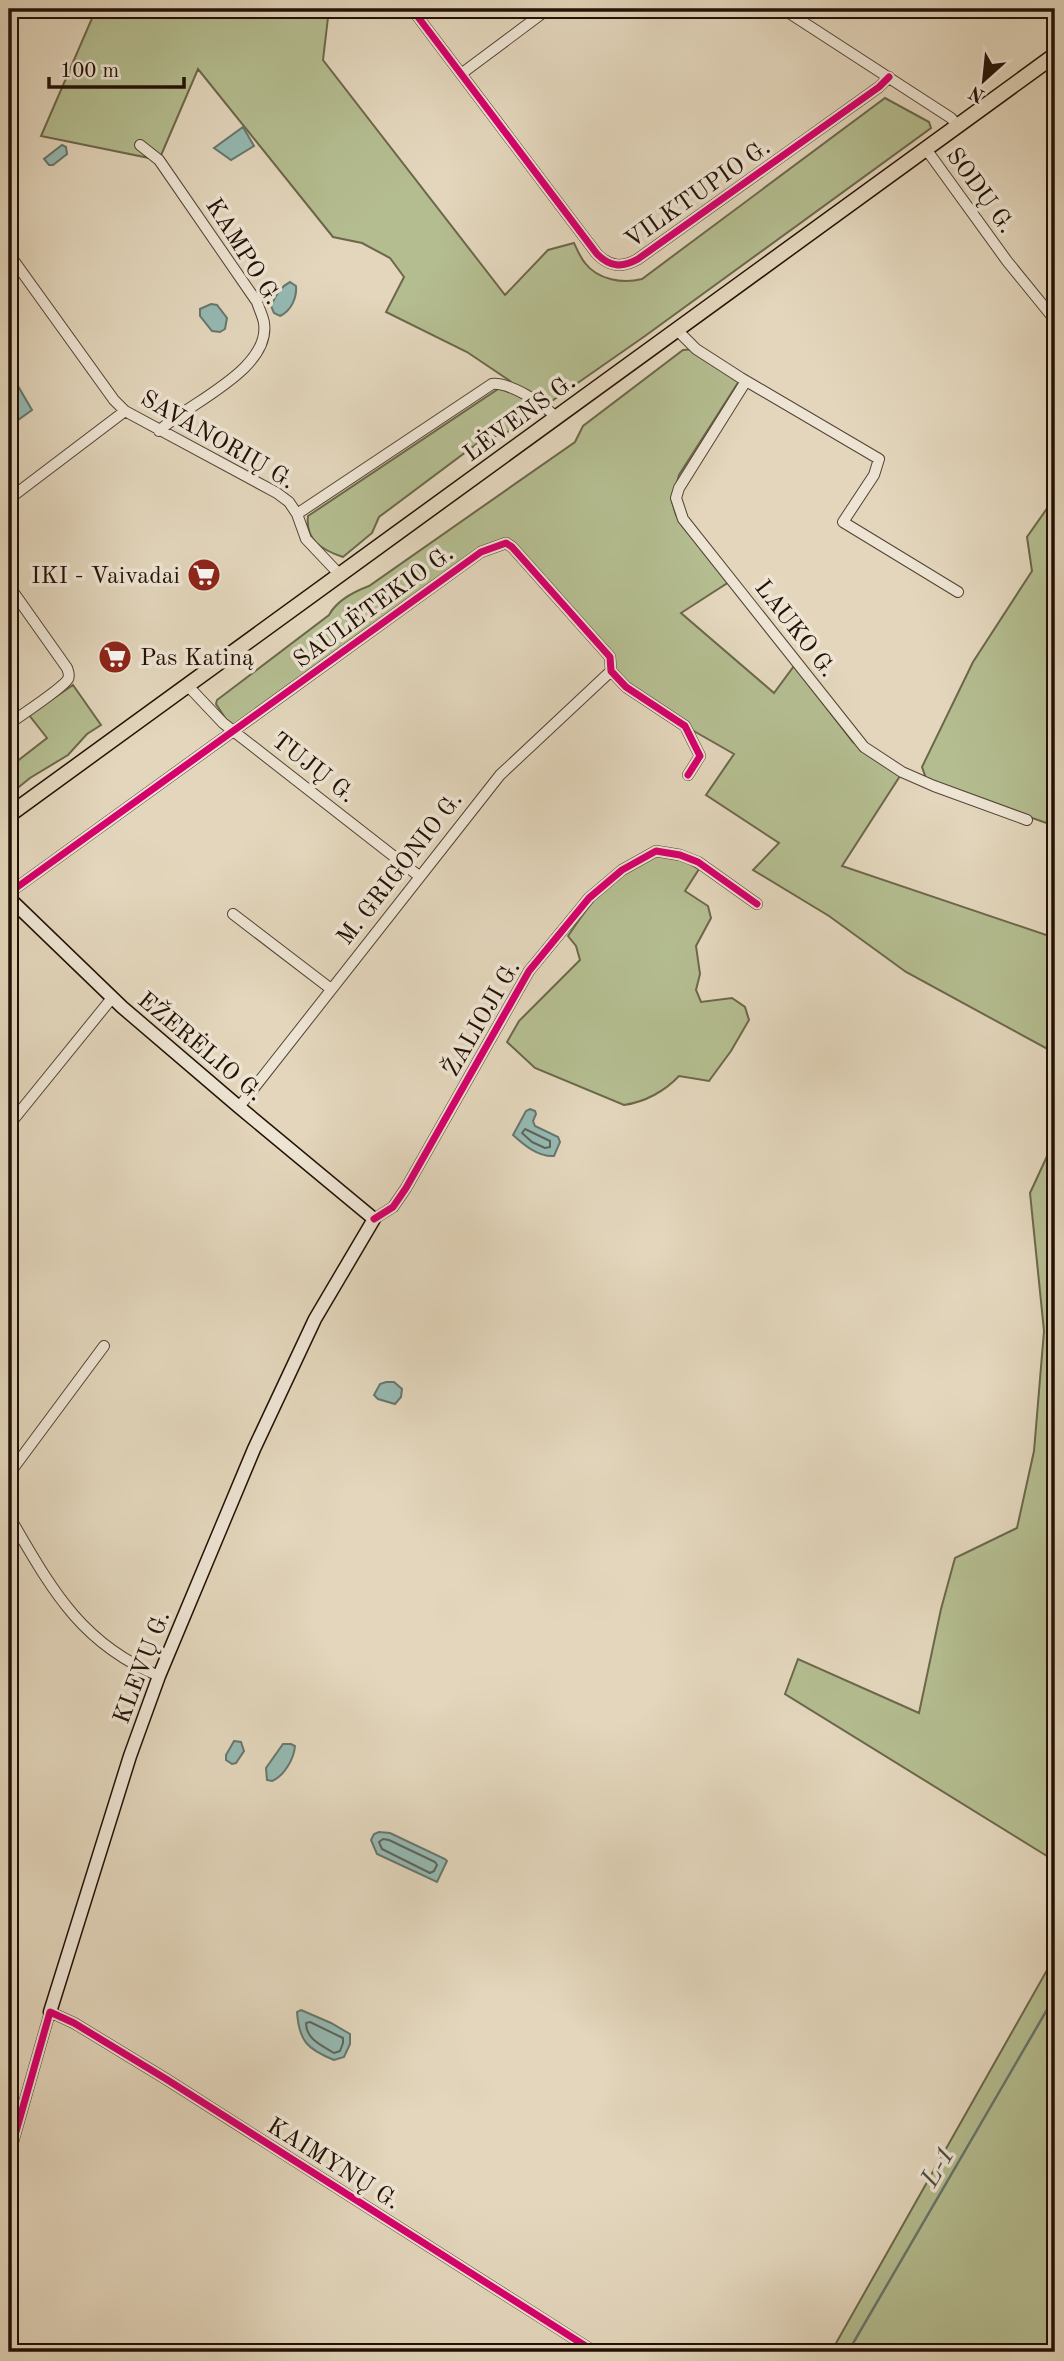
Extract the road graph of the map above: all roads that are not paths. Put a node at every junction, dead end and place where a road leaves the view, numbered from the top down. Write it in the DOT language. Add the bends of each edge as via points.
graph roads {
  1 [pos="548,9"];
  2 [pos="783,9"];
  3 [pos="415,13"];
  4 [pos="1055,55"];
  5 [pos="461,74"];
  6 [pos="889,77"];
  7 [pos="958,125"];
  8 [pos="141,145"];
  9 [pos="926,149"];
  10 [pos="9,254"];
  11 [pos="1053,314"];
  12 [pos="677,330"];
  13 [pos="746,381"];
  14 [pos="125,411"];
  15 [pos="556,418"];
  16 [pos="159,431"];
  17 [pos="9,499"];
  18 [pos="297,514"];
  19 [pos="340,575"];
  20 [pos="9,586"];
  21 [pos="958,592"];
  22 [pos="611,671"];
  23 [pos="188,686"];
  24 [pos="9,723"];
  25 [pos="233,730"];
  26 [pos="688,775"];
  27 [pos="9,815"];
  28 [pos="1027,820"];
  29 [pos="419,876"];
  30 [pos="9,895"];
  31 [pos="757,904"];
  32 [pos="233,914"];
  33 [pos="331,989"];
  34 [pos="112,998"];
  35 [pos="239,1107"];
  36 [pos="9,1125"];
  37 [pos="374,1219"];
  38 [pos="104,1346"];
  39 [pos="9,1474"];
  40 [pos="9,1516"];
  41 [pos="159,1676"];
  42 [pos="50,2012"];
  43 [pos="9,2155"];
  44 [pos="595,2352"];
  1 -- 5 [label="street"];
  2 -- 6 [label="street"];
  3 -- 5 [label="street, VILKTUPIO G."];
  4 -- 7 [label="main road, LĖVENS G."];
  5 -- 6 [label="street, VILKTUPIO G." via="597,254 620,266 638,259"];
  6 -- 7 [label="street"];
  7 -- 9 [label="main road, LĖVENS G."];
  8 -- 16 [label="street, KAMPO G." via="159,160 257,302 265,324 261,346 247,368"];
  9 -- 11 [label="street, SODŲ G." via="1007,261"];
  9 -- 12 [label="main road, LĖVENS G."];
  10 -- 14 [label="street, SAVANORIŲ G."];
  12 -- 13 [label="street" via="696,349"];
  12 -- 15 [label="main road, LĖVENS G."];
  13 -- 21 [label="street" via="879,459 874,475 843,522"];
  13 -- 28 [label="street, LAUKO G." via="679,488 676,498 683,519 864,747 902,772"];
  14 -- 16 [label="street, SAVANORIŲ G."];
  14 -- 17 [label="street"];
  15 -- 18 [label="street, SAVANORIŲ G." via="507,385 492,384"];
  15 -- 19 [label="main road, LĖVENS G."];
  16 -- 18 [label="street, SAVANORIŲ G." via="277,494"];
  18 -- 19 [label="street" via="306,540"];
  19 -- 23 [label="main road, LĖVENS G."];
  20 -- 24 [label="street" via="69,675"];
  22 -- 25 [label="street, SAULĖTEKIO G." via="610,657 506,543 481,552"];
  22 -- 26 [label="street, SAULĖTEKIO G." via="626,687 685,726 700,756"];
  22 -- 29 [label="street, M. GRIGONIO G." via="500,775"];
  23 -- 25 [label="street, TUJŲ G."];
  23 -- 27 [label="main road, LĖVENS G."];
  25 -- 29 [label="street, TUJŲ G."];
  25 -- 30 [label="street, SAULĖTEKIO G."];
  29 -- 33 [label="street, M. GRIGONIO G."];
  30 -- 34 [label="main road, EŽERĖLIO G."];
  31 -- 37 [label="street, ŽALIOJI G." via="698,862 680,855 656,851 622,870 589,898 535,964 406,1188 393,1207"];
  32 -- 33 [label="street"];
  33 -- 35 [label="street, M. GRIGONIO G."];
  34 -- 35 [label="main road, EŽERĖLIO G."];
  34 -- 36 [label="street"];
  35 -- 37 [label="main road, EŽERĖLIO G."];
  37 -- 41 [label="main road, KLEVŲ G." via="315,1319 254,1449"];
  38 -- 39 [label="street"];
  40 -- 41 [label="street" via="53,1590 79,1623 122,1657"];
  41 -- 42 [label="main road, KLEVŲ G."];
  42 -- 43 [label="street, KLEVŲ G."];
  42 -- 44 [label="street, KAIMYNŲ G." via="166,2080"];
}
